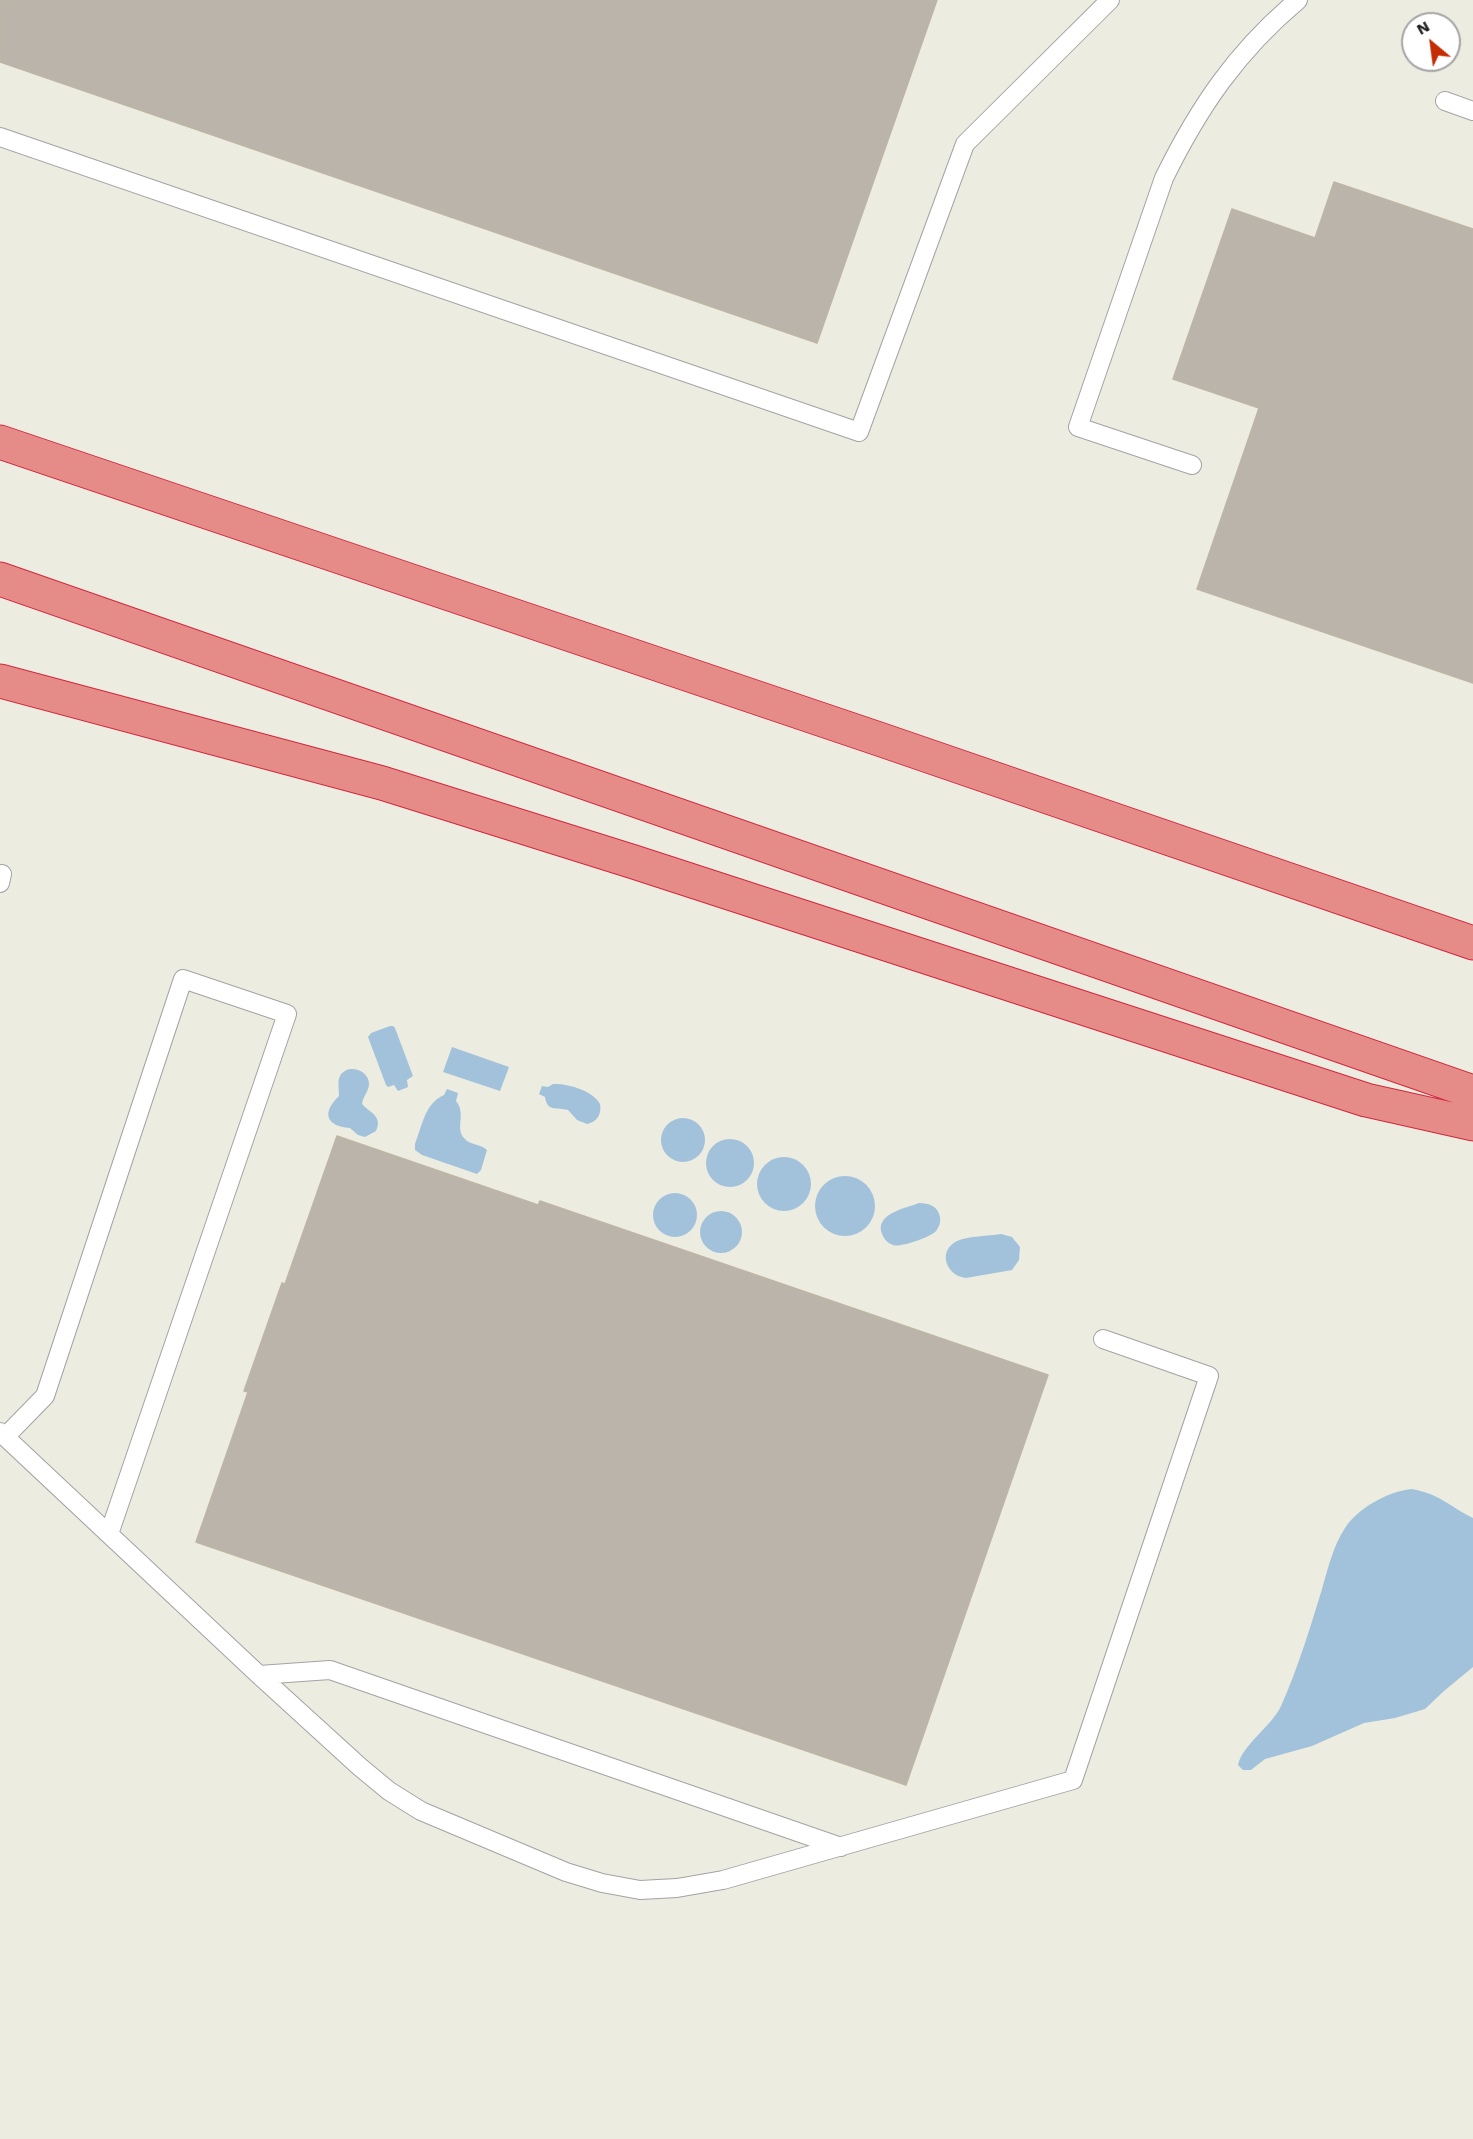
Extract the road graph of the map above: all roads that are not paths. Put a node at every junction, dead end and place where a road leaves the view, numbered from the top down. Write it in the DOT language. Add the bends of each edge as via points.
graph roads {
  1 [pos="1110,0"];
  2 [pos="1298,0"];
  3 [pos="1445,101"];
  4 [pos="1473,111"];
  5 [pos="0,137"];
  6 [pos="0,418"];
  7 [pos="0,442"];
  8 [pos="1192,465"];
  9 [pos="274,536"];
  10 [pos="0,579"];
  11 [pos="0,681"];
  12 [pos="1473,943"];
  13 [pos="1473,1092"];
  14 [pos="1473,1124"];
  15 [pos="1103,1339"];
  16 [pos="3,1435"];
  17 [pos="109,1534"];
  18 [pos="260,1675"];
  19 [pos="842,1847"];
  1 -- 5 [label="lane" via="965,144 859,432"];
  2 -- 8 [label="lane" via="1227,71 1176,153 1078,427"];
  3 -- 4 [label="lane"];
  6 -- 9 [label="highway"];
  7 -- 9 [label="highway"];
  9 -- 12 [label="highway"];
  10 -- 13 [label="highway"];
  11 -- 14 [label="highway" via="382,783 1365,1100"];
  15 -- 19 [label="lane" via="1209,1376 1073,1780"];
  16 -- 17 [label="lane"];
  16 -- 17 [label="lane" via="45,1396 183,979 287,1014"];
  17 -- 18 [label="lane"];
  18 -- 19 [label="lane" via="330,1670"];
  18 -- 19 [label="lane" via="360,1767 421,1811 566,1872 602,1883 640,1890 677,1888 723,1880"];
}
